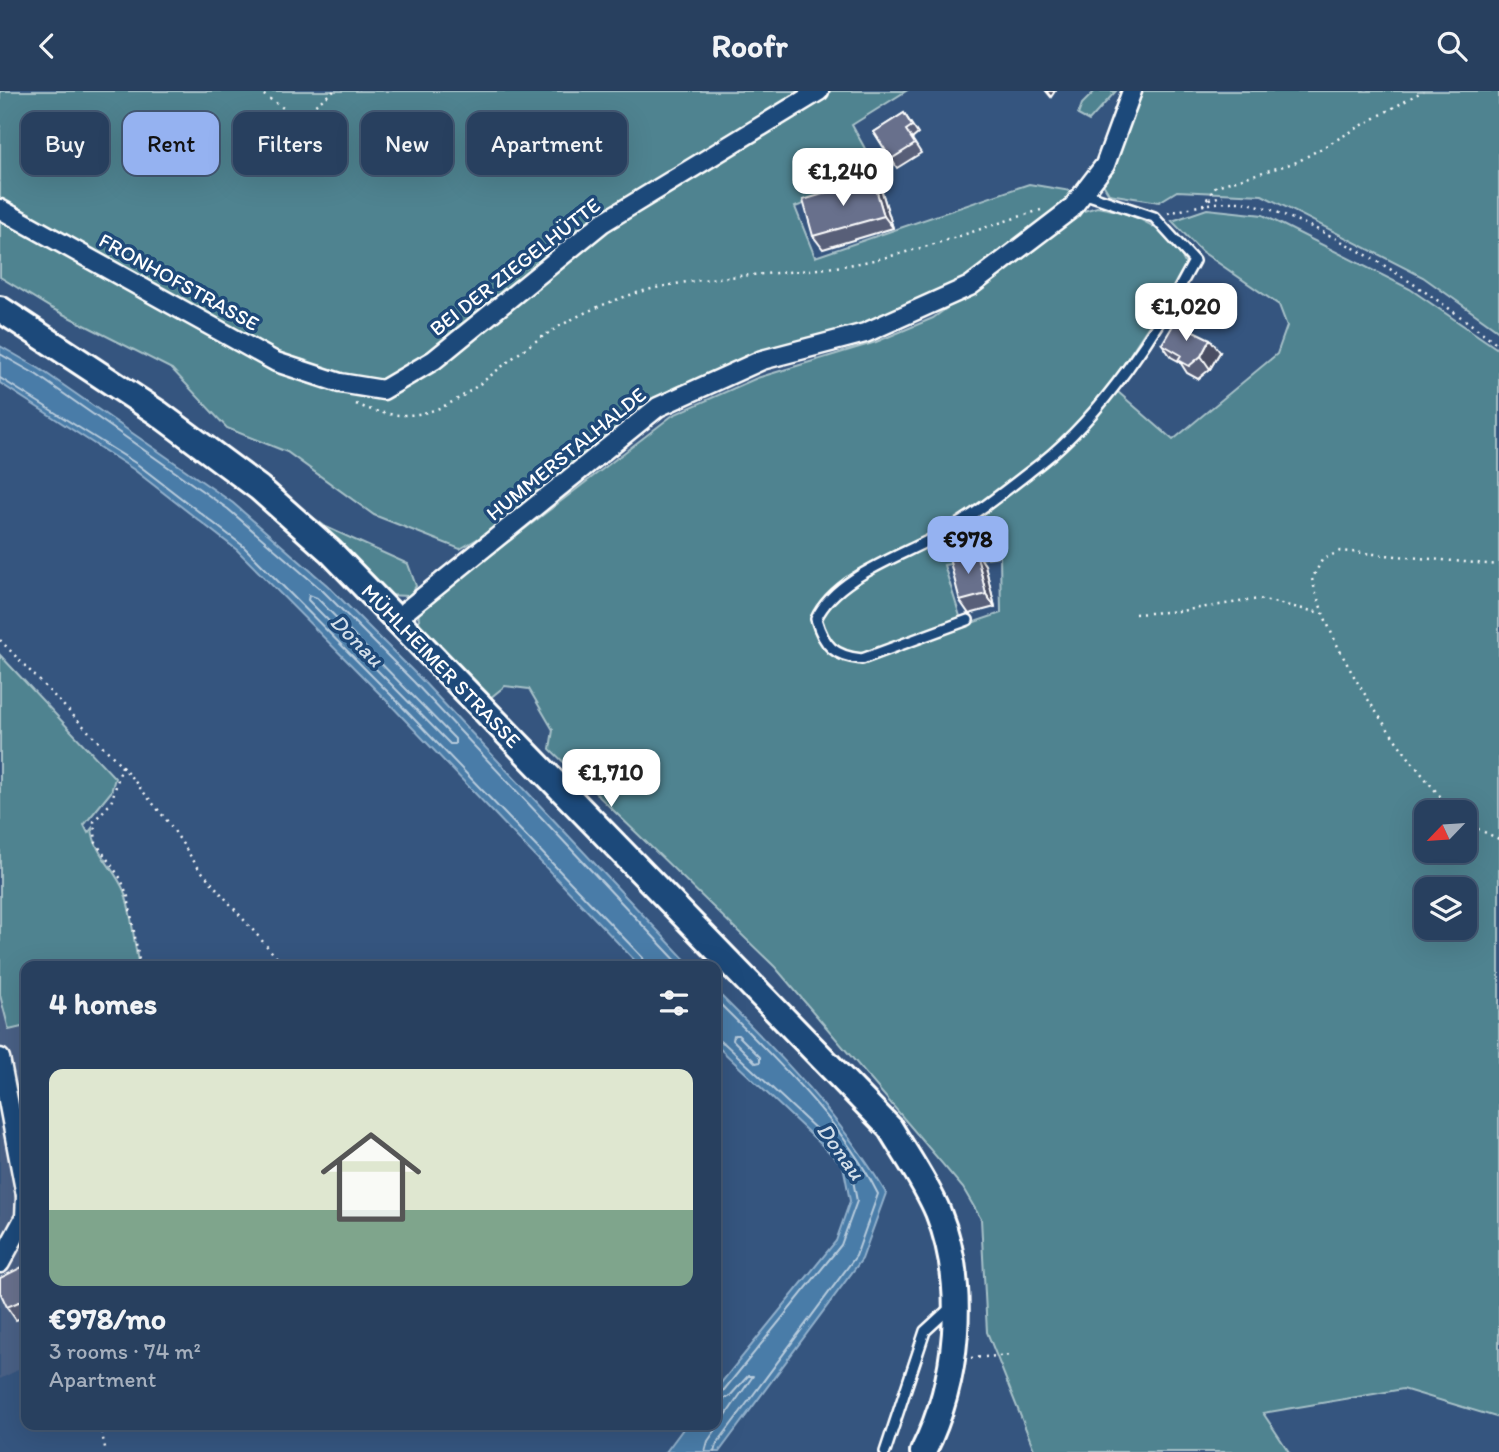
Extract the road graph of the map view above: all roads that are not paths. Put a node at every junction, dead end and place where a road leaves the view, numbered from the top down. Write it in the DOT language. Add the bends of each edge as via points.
graph roads {
  1 [pos="819,91"];
  2 [pos="1132,91"];
  3 [pos="1083,193"];
  4 [pos="0,209"];
  5 [pos="0,309"];
  6 [pos="342,391"];
  7 [pos="396,619"];
  8 [pos="968,620"];
  9 [pos="0,1058"];
  10 [pos="21,1169"];
  11 [pos="21,1224"];
  12 [pos="0,1263"];
  13 [pos="957,1302"];
  14 [pos="885,1452"];
  15 [pos="923,1452"];
  1 -- 6 [label="street, BEI DER ZIEGELHÜTTE" via="602,223 434,360 383,390"];
  2 -- 3 [label="street, HUMMERSTALHALDE" via="1105,165"];
  3 -- 7 [label="street, HUMMERSTALHALDE" via="1071,209 970,286 865,333 762,360 658,407"];
  3 -- 8 [label="lane" via="1154,217 1194,261 1176,296 1098,408 1043,461 943,533 873,568 834,595 816,619 831,648 844,657 862,659"];
  4 -- 6 [label="street, FRONHOFSTRASSE" via="276,362"];
  5 -- 7 [label="main road, MÜHLHEIMER STRASSE" via="158,413 259,488 330,551"];
  7 -- 13 [label="main road, MÜHLHEIMER STRASSE" via="890,1128 937,1211 950,1249"];
  9 -- 10 [label="street"];
  11 -- 12 [label="street"];
  13 -- 14 [label="lane" via="925,1331"];
  13 -- 15 [label="main road, MÜHLHEIMER STRASSE" via="956,1341 935,1427"];
}
